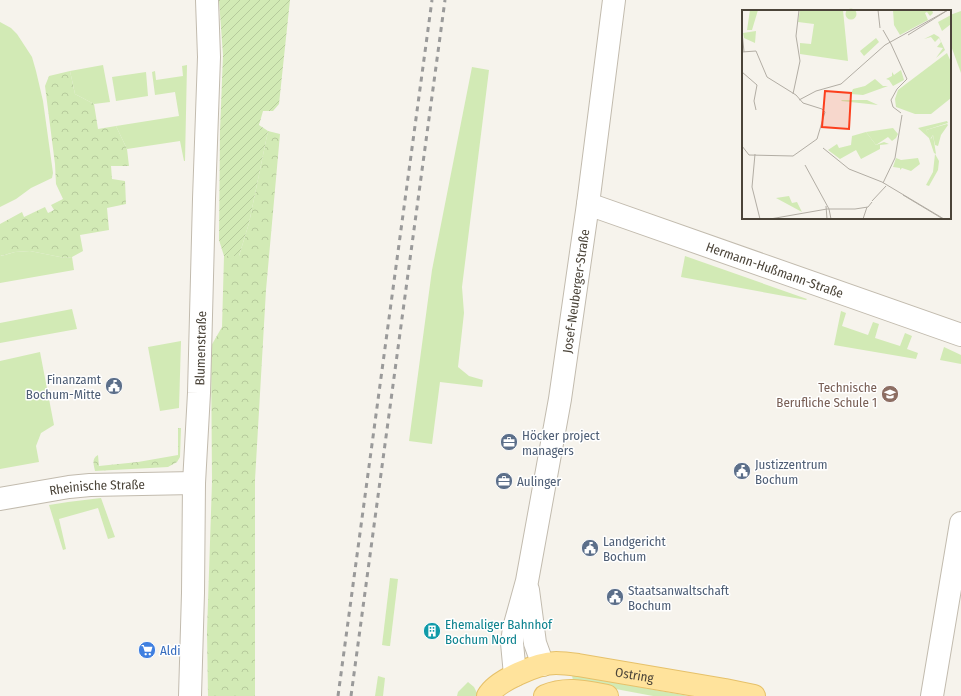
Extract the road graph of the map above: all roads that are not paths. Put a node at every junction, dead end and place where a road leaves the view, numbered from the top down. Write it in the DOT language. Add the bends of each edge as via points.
graph roads {
  1 [pos="207,0"];
  2 [pos="614,0"];
  3 [pos="588,204"];
  4 [pos="961,335"];
  5 [pos="194,483"];
  6 [pos="0,499"];
  7 [pos="961,523"];
  8 [pos="527,581"];
  9 [pos="543,665"];
  10 [pos="516,675"];
  11 [pos="722,693"];
  12 [pos="190,696"];
  13 [pos="488,696"];
  14 [pos="535,696"];
  15 [pos="538,696"];
  16 [pos="545,696"];
  17 [pos="607,696"];
  18 [pos="754,696"];
  19 [pos="932,696"];
  1 -- 5 [label="street, Blumenstraße" via="209,57"];
  2 -- 3 [label="street, Josef-Neuberger-Straße"];
  3 -- 4 [label="street, Hermann-Hußmann-Straße"];
  3 -- 8 [label="street, Josef-Neuberger-Straße" via="560,399"];
  5 -- 6 [label="street, Rheinische Straße" via="90,485"];
  5 -- 12 [label="street, Blumenstraße"];
  7 -- 19 [label="street"];
  8 -- 9 [label="street, Josef-Neuberger-Straße" via="535,643"];
  8 -- 10 [label="street, Josef-Neuberger-Straße" via="512,643"];
  9 -- 10 [label="main road, Ostring"];
  9 -- 11 [label="main road, Ostring" via="568,664"];
  9 -- 15 [label="main road"];
  10 -- 13 [label="main road, Ostring" via="503,681"];
  10 -- 14 [label="main road"];
  11 -- 18 [label="main road, Ostring"];
  16 -- 17 [label="main road, Ostring" via="566,691"];
}
